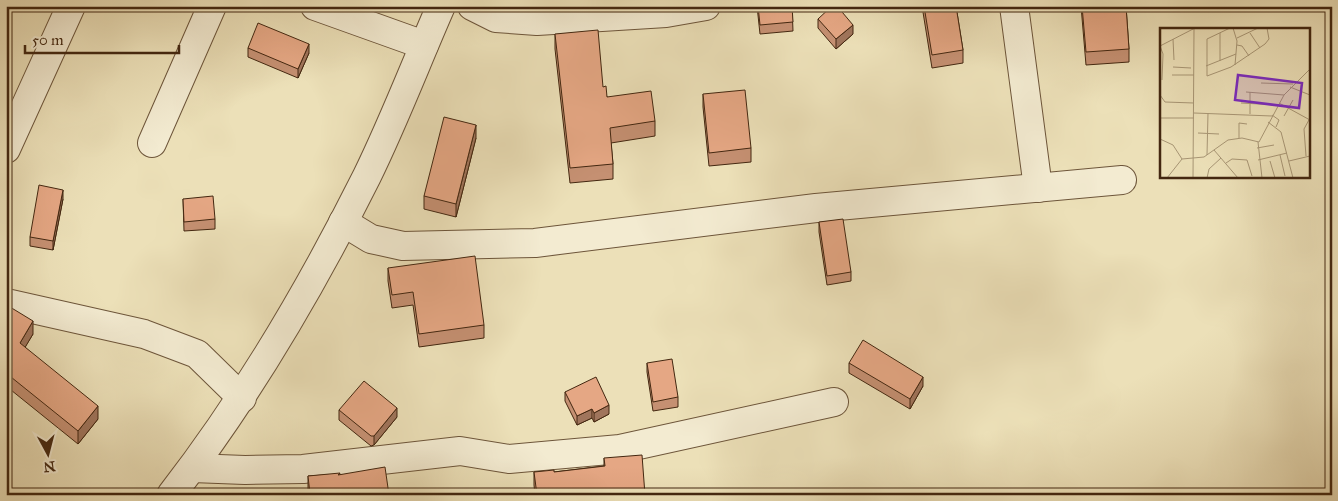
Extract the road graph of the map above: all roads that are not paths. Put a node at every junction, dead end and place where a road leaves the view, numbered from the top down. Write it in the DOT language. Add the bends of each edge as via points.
graph roads {
  1 [pos="71,6"];
  2 [pos="212,6"];
  3 [pos="315,6"];
  4 [pos="441,6"];
  5 [pos="472,6"];
  6 [pos="706,6"];
  7 [pos="1014,6"];
  8 [pos="424,45"];
  9 [pos="152,143"];
  10 [pos="6,150"];
  11 [pos="1122,180"];
  12 [pos="1038,188"];
  13 [pos="343,222"];
  14 [pos="6,303"];
  15 [pos="242,398"];
  16 [pos="834,402"];
  17 [pos="192,468"];
  18 [pos="171,495"];
  1 -- 10 [label="street"];
  2 -- 9 [label="street"];
  3 -- 8 [label="street"];
  4 -- 8 [label="street"];
  5 -- 6 [label="street" via="496,18 537,21 666,13"];
  7 -- 12 [label="street"];
  8 -- 13 [label="street" via="368,174"];
  11 -- 12 [label="street"];
  12 -- 13 [label="street" via="816,208 535,243 403,246 371,239"];
  13 -- 15 [label="street" via="276,344"];
  14 -- 15 [label="street" via="144,334 197,354"];
  15 -- 17 [label="street"];
  16 -- 17 [label="street" via="620,449 509,460 460,451 303,469"];
  17 -- 18 [label="street"];
}
